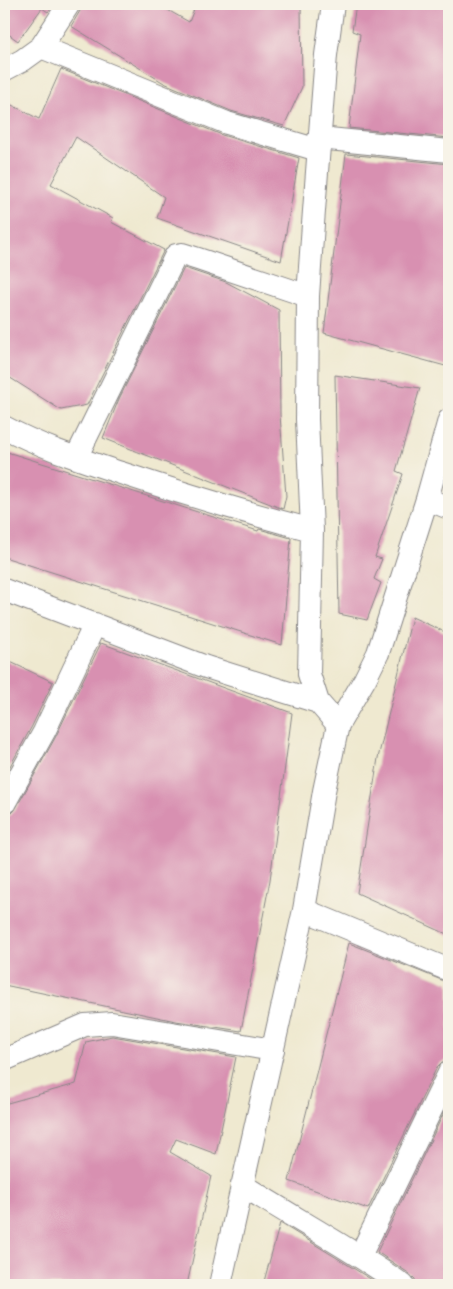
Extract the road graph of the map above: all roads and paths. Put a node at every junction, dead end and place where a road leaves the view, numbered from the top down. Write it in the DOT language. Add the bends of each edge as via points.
graph roads {
  1 [pos="69,4"];
  2 [pos="333,4"];
  3 [pos="41,47"];
  4 [pos="4,70"];
  5 [pos="318,144"];
  6 [pos="449,151"];
  7 [pos="308,296"];
  8 [pos="449,420"];
  9 [pos="4,428"];
  10 [pos="76,458"];
  11 [pos="427,499"];
  12 [pos="449,508"];
  13 [pos="312,530"];
  14 [pos="4,590"];
  15 [pos="95,624"];
  16 [pos="318,702"];
  17 [pos="338,725"];
  18 [pos="4,804"];
  19 [pos="304,910"];
  20 [pos="449,970"];
  21 [pos="273,1050"];
  22 [pos="4,1060"];
  23 [pos="449,1074"];
  24 [pos="242,1185"];
  25 [pos="360,1256"];
  26 [pos="220,1285"];
  27 [pos="403,1285"];
  1 -- 3 [label="street"];
  2 -- 5 [label="street"];
  3 -- 4 [label="street"];
  3 -- 5 [label="street" via="227,123"];
  5 -- 6 [label="street"];
  5 -- 7 [label="street"];
  7 -- 10 [label="street" via="182,254 176,255"];
  7 -- 13 [label="street" via="307,419"];
  8 -- 11 [label="street"];
  9 -- 10 [label="street"];
  10 -- 13 [label="street" via="232,509"];
  11 -- 12 [label="street"];
  11 -- 17 [label="street" via="378,652"];
  13 -- 16 [label="street" via="310,674"];
  14 -- 15 [label="street"];
  15 -- 16 [label="street" via="206,667"];
  15 -- 18 [label="street" via="44,732"];
  16 -- 17 [label="street"];
  17 -- 19 [label="street"];
  19 -- 20 [label="street"];
  19 -- 21 [label="street"];
  21 -- 22 [label="street" via="112,1023 85,1025"];
  21 -- 24 [label="street"];
  23 -- 25 [label="street"];
  24 -- 25 [label="street"];
  24 -- 26 [label="street"];
  25 -- 27 [label="street"];
}
